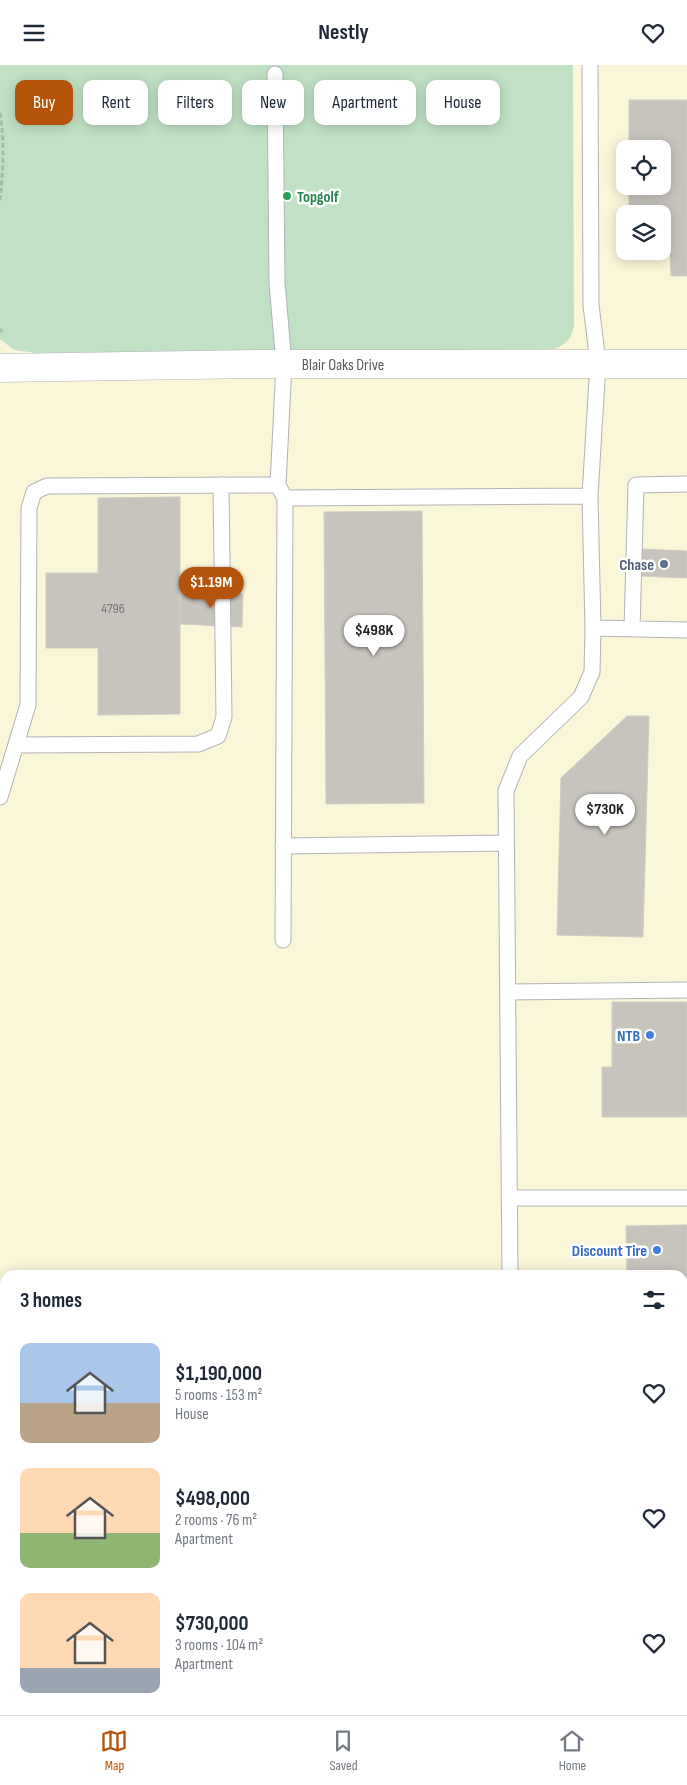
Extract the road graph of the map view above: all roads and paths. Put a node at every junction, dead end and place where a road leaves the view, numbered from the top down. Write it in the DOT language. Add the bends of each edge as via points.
graph roads {
  1 [pos="590,65"];
  2 [pos="275,73"];
  3 [pos="0,113"];
  4 [pos="0,201"];
  5 [pos="598,363"];
  6 [pos="284,364"];
  7 [pos="687,364"];
  8 [pos="0,368"];
  9 [pos="687,484"];
  10 [pos="221,485"];
  11 [pos="281,492"];
  12 [pos="590,496"];
  13 [pos="593,628"];
  14 [pos="632,629"];
  15 [pos="687,630"];
  16 [pos="16,745"];
  17 [pos="0,797"];
  18 [pos="506,843"];
  19 [pos="283,846"];
  20 [pos="283,940"];
  21 [pos="687,990"];
  22 [pos="508,992"];
  23 [pos="509,1198"];
  24 [pos="687,1198"];
  25 [pos="510,1270"];
  1 -- 5 [label="lane" via="591,305"];
  2 -- 6 [label="lane" via="277,283"];
  3 -- 4 [label="path" via="4,135"];
  5 -- 6 [label="street, Blair Oaks Drive"];
  5 -- 7 [label="street, Blair Oaks Drive"];
  5 -- 12 [label="lane"];
  6 -- 8 [label="street, Blair Oaks Drive"];
  6 -- 11 [label="lane"];
  9 -- 14 [label="lane" via="636,485"];
  10 -- 11 [label="lane"];
  10 -- 16 [label="lane" via="47,486 34,492 28,508 28,705"];
  10 -- 16 [label="lane" via="224,717 218,736 198,744"];
  11 -- 12 [label="lane"];
  11 -- 19 [label="lane"];
  12 -- 13 [label="lane"];
  13 -- 14 [label="lane"];
  13 -- 18 [label="lane" via="592,672 581,697 520,756 506,791"];
  14 -- 15 [label="lane"];
  16 -- 17 [label="lane"];
  18 -- 19 [label="lane"];
  18 -- 22 [label="lane"];
  19 -- 20 [label="lane"];
  21 -- 22 [label="lane"];
  22 -- 23 [label="lane"];
  23 -- 24 [label="lane"];
  23 -- 25 [label="lane"];
}
